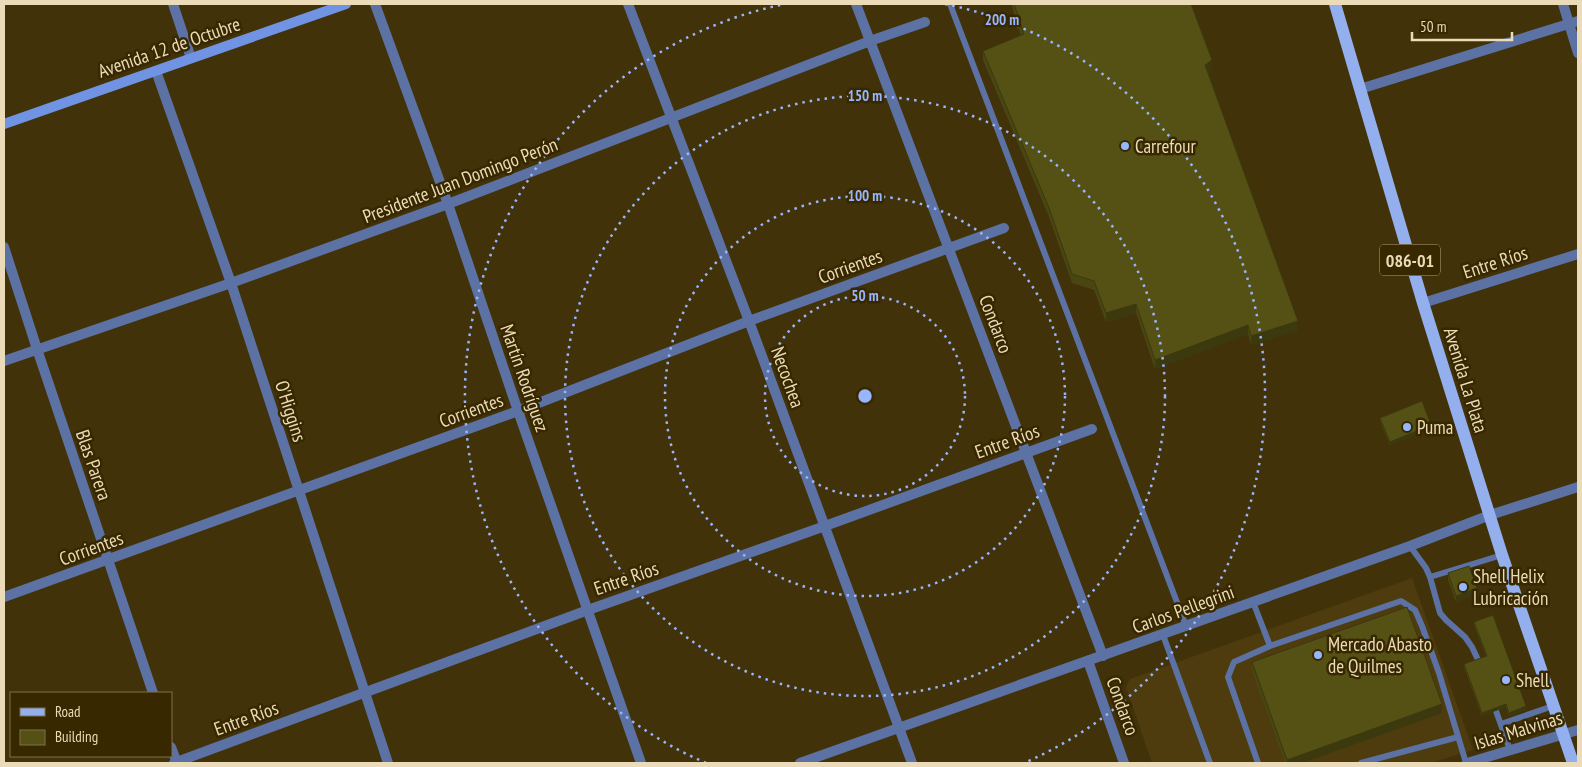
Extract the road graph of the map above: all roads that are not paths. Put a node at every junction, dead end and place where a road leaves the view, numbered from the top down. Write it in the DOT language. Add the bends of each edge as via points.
graph roads {
  1 [pos="174,4"];
  2 [pos="346,4"];
  3 [pos="376,4"];
  4 [pos="628,4"];
  5 [pos="856,4"];
  6 [pos="950,4"];
  7 [pos="1335,4"];
  8 [pos="1563,4"];
  9 [pos="925,22"];
  10 [pos="1574,22"];
  11 [pos="870,41"];
  12 [pos="1578,53"];
  13 [pos="191,58"];
  14 [pos="156,71"];
  15 [pos="1360,89"];
  16 [pos="672,118"];
  17 [pos="4,124"];
  18 [pos="448,204"];
  19 [pos="1004,228"];
  20 [pos="4,247"];
  21 [pos="949,248"];
  22 [pos="1578,254"];
  23 [pos="230,283"];
  24 [pos="1423,303"];
  25 [pos="749,320"];
  26 [pos="37,349"];
  27 [pos="4,362"];
  28 [pos="518,411"];
  29 [pos="1092,429"];
  30 [pos="1027,453"];
  31 [pos="1578,487"];
  32 [pos="298,491"];
  33 [pos="1490,515"];
  34 [pos="825,526"];
  35 [pos="1410,546"];
  36 [pos="1502,555"];
  37 [pos="108,560"];
  38 [pos="1430,577"];
  39 [pos="4,597"];
  40 [pos="1253,602"];
  41 [pos="588,610"];
  42 [pos="1186,626"];
  43 [pos="1163,635"];
  44 [pos="1270,646"];
  45 [pos="1103,656"];
  46 [pos="1088,661"];
  47 [pos="1479,662"];
  48 [pos="153,692"];
  49 [pos="366,693"];
  50 [pos="1553,706"];
  51 [pos="1496,711"];
  52 [pos="1501,724"];
  53 [pos="900,727"];
  54 [pos="1578,730"];
  55 [pos="1562,734"];
  56 [pos="1458,737"];
  57 [pos="172,750"];
  58 [pos="1510,750"];
  59 [pos="176,763"];
  60 [pos="388,763"];
  61 [pos="640,763"];
  62 [pos="800,763"];
  63 [pos="912,763"];
  64 [pos="1124,763"];
  65 [pos="1210,763"];
  66 [pos="1258,763"];
  67 [pos="1361,763"];
  68 [pos="1467,763"];
  69 [pos="1573,763"];
  1 -- 13 [label="street"];
  2 -- 13 [label="main road, Avenida 12 de Octubre"];
  3 -- 18 [label="street, Martín Rodríguez"];
  4 -- 16 [label="street, Necochea"];
  5 -- 11 [label="street, Condarco"];
  6 -- 42 [label="lane"];
  7 -- 15 [label="main road, Avenida La Plata / 086-01"];
  8 -- 10 [label="street"];
  9 -- 11 [label="street, Presidente Juan Domingo Perón"];
  10 -- 12 [label="street"];
  10 -- 15 [label="street"];
  11 -- 16 [label="street, Presidente Juan Domingo Perón"];
  11 -- 21 [label="street, Condarco"];
  13 -- 14 [label="main road, Avenida 12 de Octubre"];
  14 -- 17 [label="main road, Avenida 12 de Octubre"];
  14 -- 23 [label="street, O'Higgins"];
  15 -- 24 [label="main road, Avenida La Plata / 086-01"];
  16 -- 18 [label="street, Presidente Juan Domingo Perón"];
  16 -- 25 [label="street, Necochea"];
  18 -- 23 [label="street, Presidente Juan Domingo Perón"];
  18 -- 28 [label="street, Martín Rodríguez"];
  19 -- 21 [label="street, Corrientes"];
  20 -- 26 [label="street, Blas Parera"];
  21 -- 25 [label="street, Corrientes"];
  21 -- 30 [label="street, Condarco"];
  22 -- 24 [label="street, Entre Ríos"];
  23 -- 26 [label="street, Presidente Juan Domingo Perón"];
  23 -- 32 [label="street, O'Higgins"];
  24 -- 33 [label="main road, Avenida La Plata / 086-01"];
  25 -- 28 [label="street, Corrientes"];
  25 -- 34 [label="street, Necochea"];
  26 -- 27 [label="street, Presidente Juan Domingo Perón"];
  26 -- 37 [label="street, Blas Parera"];
  28 -- 32 [label="street, Corrientes"];
  28 -- 41 [label="street, Martín Rodríguez"];
  29 -- 30 [label="street, Entre Ríos"];
  30 -- 34 [label="street, Entre Ríos"];
  30 -- 45 [label="street, Condarco"];
  31 -- 33 [label="street, Carlos Pellegrini"];
  32 -- 37 [label="street, Corrientes"];
  32 -- 49 [label="street, O'Higgins"];
  33 -- 35 [label="street, Carlos Pellegrini"];
  33 -- 36 [label="main road, Avenida La Plata / 086-01"];
  34 -- 41 [label="street, Entre Ríos"];
  34 -- 53 [label="street, Necochea"];
  35 -- 38 [label="lane"];
  35 -- 40 [label="street, Carlos Pellegrini"];
  36 -- 38 [label="lane"];
  36 -- 50 [label="main road, Avenida La Plata / 086-01"];
  37 -- 39 [label="street, Corrientes"];
  37 -- 48 [label="street, Blas Parera"];
  38 -- 47 [label="lane" via="1440,613 1465,637"];
  40 -- 42 [label="street, Carlos Pellegrini"];
  40 -- 44 [label="lane"];
  41 -- 49 [label="street, Entre Ríos"];
  41 -- 61 [label="street, Martín Rodríguez"];
  42 -- 43 [label="street, Carlos Pellegrini"];
  43 -- 45 [label="street, Carlos Pellegrini"];
  43 -- 65 [label="lane"];
  44 -- 56 [label="lane" via="1401,601 1415,610 1422,626"];
  44 -- 66 [label="lane" via="1234,662 1228,676"];
  45 -- 46 [label="street, Carlos Pellegrini"];
  46 -- 53 [label="street, Carlos Pellegrini"];
  46 -- 64 [label="street, Condarco"];
  49 -- 59 [label="street, Entre Ríos"];
  49 -- 60 [label="street, O'Higgins"];
  50 -- 52 [label="lane"];
  50 -- 55 [label="main road, Avenida La Plata / 086-01"];
  51 -- 52 [label="lane"];
  52 -- 58 [label="lane"];
  53 -- 62 [label="street, Carlos Pellegrini"];
  53 -- 63 [label="street, Necochea"];
  54 -- 55 [label="street, Islas Malvinas"];
  55 -- 58 [label="street, Islas Malvinas"];
  55 -- 69 [label="main road, Avenida La Plata / 086-01"];
  56 -- 67 [label="lane"];
  56 -- 68 [label="lane"];
  57 -- 59 [label="street"];
  58 -- 68 [label="street, Islas Malvinas"];
}
